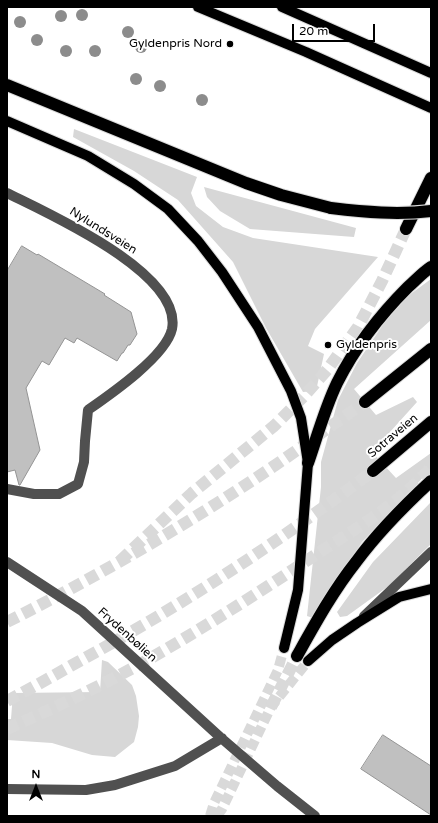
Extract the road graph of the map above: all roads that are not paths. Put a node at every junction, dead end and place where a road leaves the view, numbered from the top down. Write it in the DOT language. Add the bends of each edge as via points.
graph roads {
  1 [pos="198,7"];
  2 [pos="282,7"];
  3 [pos="431,73"];
  4 [pos="7,85"];
  5 [pos="431,108"];
  6 [pos="7,121"];
  7 [pos="431,178"];
  8 [pos="7,193"];
  9 [pos="431,211"];
  10 [pos="406,229"];
  11 [pos="431,267"];
  12 [pos="431,349"];
  13 [pos="365,402"];
  14 [pos="431,422"];
  15 [pos="308,463"];
  16 [pos="373,471"];
  17 [pos="431,481"];
  18 [pos="7,489"];
  19 [pos="431,552"];
  20 [pos="7,562"];
  21 [pos="431,589"];
  22 [pos="356,622"];
  23 [pos="284,648"];
  24 [pos="297,656"];
  25 [pos="308,661"];
  26 [pos="222,738"];
  27 [pos="7,789"];
  28 [pos="315,816"];
  1 -- 5 [label="main road"];
  2 -- 3 [label="main road"];
  4 -- 9 [label="highway, bridge" via="281,195 331,208 375,213"];
  6 -- 15 [label="main road" via="88,156 134,184 168,208 198,241 258,327 291,391 301,418"];
  7 -- 10 [label="highway"];
  8 -- 18 [label="street, Nylundsveien" via="62,221 128,260 158,288 171,310 172,321 172,330 166,342 149,362 88,410 84,462 78,484 59,494 34,494"];
  11 -- 15 [label="highway" via="394,301 371,328 352,357 337,384"];
  12 -- 13 [label="highway"];
  14 -- 16 [label="highway, Sotraveien"];
  15 -- 23 [label="main road" via="298,590"];
  17 -- 24 [label="highway" via="394,516 356,562 318,617"];
  19 -- 22 [label="street"];
  20 -- 26 [label="street, Frydenbølien" via="82,611"];
  21 -- 22 [label="main road" via="399,597"];
  22 -- 25 [label="main road"];
  26 -- 27 [label="street" via="175,766 115,785 86,790"];
  26 -- 28 [label="street, Frydenbølien"];
}
